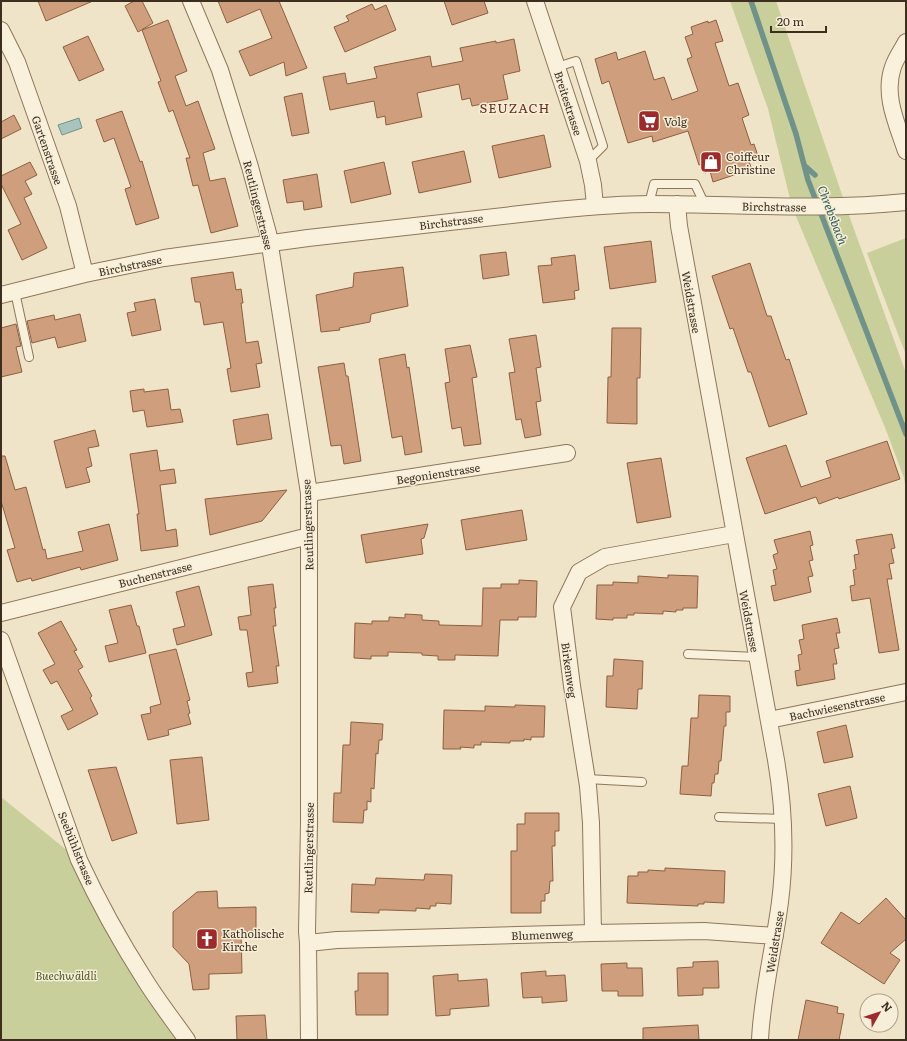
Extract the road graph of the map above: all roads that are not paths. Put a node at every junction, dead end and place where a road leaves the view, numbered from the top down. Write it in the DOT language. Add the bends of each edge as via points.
graph roads {
  1 [pos="191,1"];
  2 [pos="535,1"];
  3 [pos="1,30"];
  4 [pos="906,42"];
  5 [pos="906,151"];
  6 [pos="906,202"];
  7 [pos="649,204"];
  8 [pos="677,204"];
  9 [pos="705,205"];
  10 [pos="595,206"];
  11 [pos="269,243"];
  12 [pos="85,274"];
  13 [pos="8,294"];
  14 [pos="29,357"];
  15 [pos="567,453"];
  16 [pos="309,493"];
  17 [pos="734,534"];
  18 [pos="309,536"];
  19 [pos="1,613"];
  20 [pos="1,640"];
  21 [pos="688,654"];
  22 [pos="757,657"];
  23 [pos="906,692"];
  24 [pos="769,720"];
  25 [pos="587,779"];
  26 [pos="642,782"];
  27 [pos="719,817"];
  28 [pos="783,818"];
  29 [pos="593,933"];
  30 [pos="775,936"];
  31 [pos="308,943"];
  32 [pos="187,1040"];
  33 [pos="310,1040"];
  34 [pos="760,1040"];
  1 -- 11 [label="street, Reutlingerstrasse" via="220,70 250,167"];
  2 -- 10 [label="street, Breitestrasse" via="588,161 594,185"];
  3 -- 12 [label="street, Gartenstrasse" via="17,62 68,206"];
  4 -- 5 [label="street" via="893,67 889,85 891,105"];
  6 -- 9 [label="street, Birchstrasse" via="833,208"];
  7 -- 8 [label="street, Birchstrasse"];
  7 -- 9 [label="lane" via="654,184 695,184"];
  7 -- 10 [label="street, Birchstrasse"];
  8 -- 9 [label="street, Birchstrasse"];
  8 -- 17 [label="street, Weidstrasse"];
  10 -- 11 [label="street, Birchstrasse"];
  11 -- 12 [label="street, Birchstrasse" via="164,258"];
  11 -- 16 [label="street, Reutlingerstrasse"];
  12 -- 13 [label="street, Birchstrasse"];
  13 -- 14 [label="lane"];
  15 -- 16 [label="street, Begonienstrasse"];
  16 -- 18 [label="street, Reutlingerstrasse"];
  17 -- 22 [label="street, Weidstrasse"];
  17 -- 25 [label="street, Birkenweg" via="605,557 579,572 562,607"];
  18 -- 19 [label="street, Buchenstrasse"];
  18 -- 31 [label="street, Reutlingerstrasse"];
  20 -- 32 [label="street, Seebühlstrasse" via="81,865 141,974"];
  21 -- 22 [label="lane"];
  22 -- 24 [label="street, Weidstrasse"];
  23 -- 24 [label="street, Bachwiesenstrasse"];
  24 -- 28 [label="street, Weidstrasse"];
  25 -- 26 [label="lane"];
  25 -- 29 [label="street, Birkenweg" via="591,824"];
  27 -- 28 [label="lane"];
  28 -- 30 [label="street, Weidstrasse" via="783,875"];
  29 -- 30 [label="street, Blumenweg" via="704,931"];
  29 -- 31 [label="street, Blumenweg"];
  30 -- 34 [label="street, Weidstrasse"];
  31 -- 33 [label="street, Reutlingerstrasse"];
}
